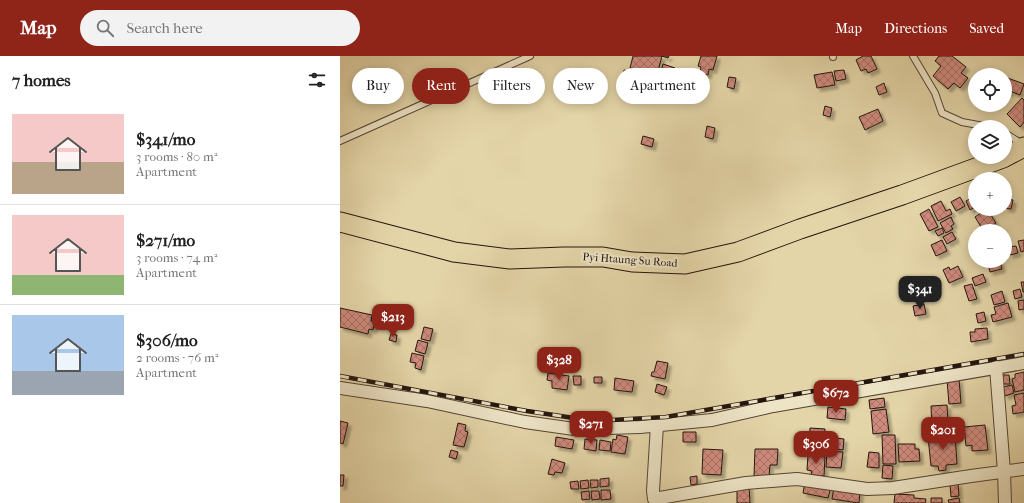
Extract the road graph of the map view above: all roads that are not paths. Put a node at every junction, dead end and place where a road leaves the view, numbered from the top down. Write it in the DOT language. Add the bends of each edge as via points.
graph roads {
  1 [pos="530,56"];
  2 [pos="914,56"];
  3 [pos="968,123"];
  4 [pos="1012,138"];
  5 [pos="340,141"];
  6 [pos="1024,146"];
  7 [pos="340,222"];
  8 [pos="1024,363"];
  9 [pos="996,367"];
  10 [pos="340,388"];
  11 [pos="657,425"];
  12 [pos="1024,469"];
  13 [pos="1004,472"];
  14 [pos="1005,503"];
  1 -- 5 [label="lane"];
  2 -- 3 [label="lane" via="935,93 942,113"];
  4 -- 6 [label="lane"];
  6 -- 7 [label="highway, Pyi Htaung Su Road" via="1003,158 902,195 738,252 685,264 632,262 603,257 510,259 454,252"];
  8 -- 9 [label="street"];
  9 -- 11 [label="street" via="773,406 712,420"];
  9 -- 13 [label="street"];
  10 -- 11 [label="street" via="427,401 574,429"];
  11 -- 13 [label="street" via="654,498 746,483 797,478 867,489 893,488"];
  12 -- 13 [label="street"];
  13 -- 14 [label="street"];
}
